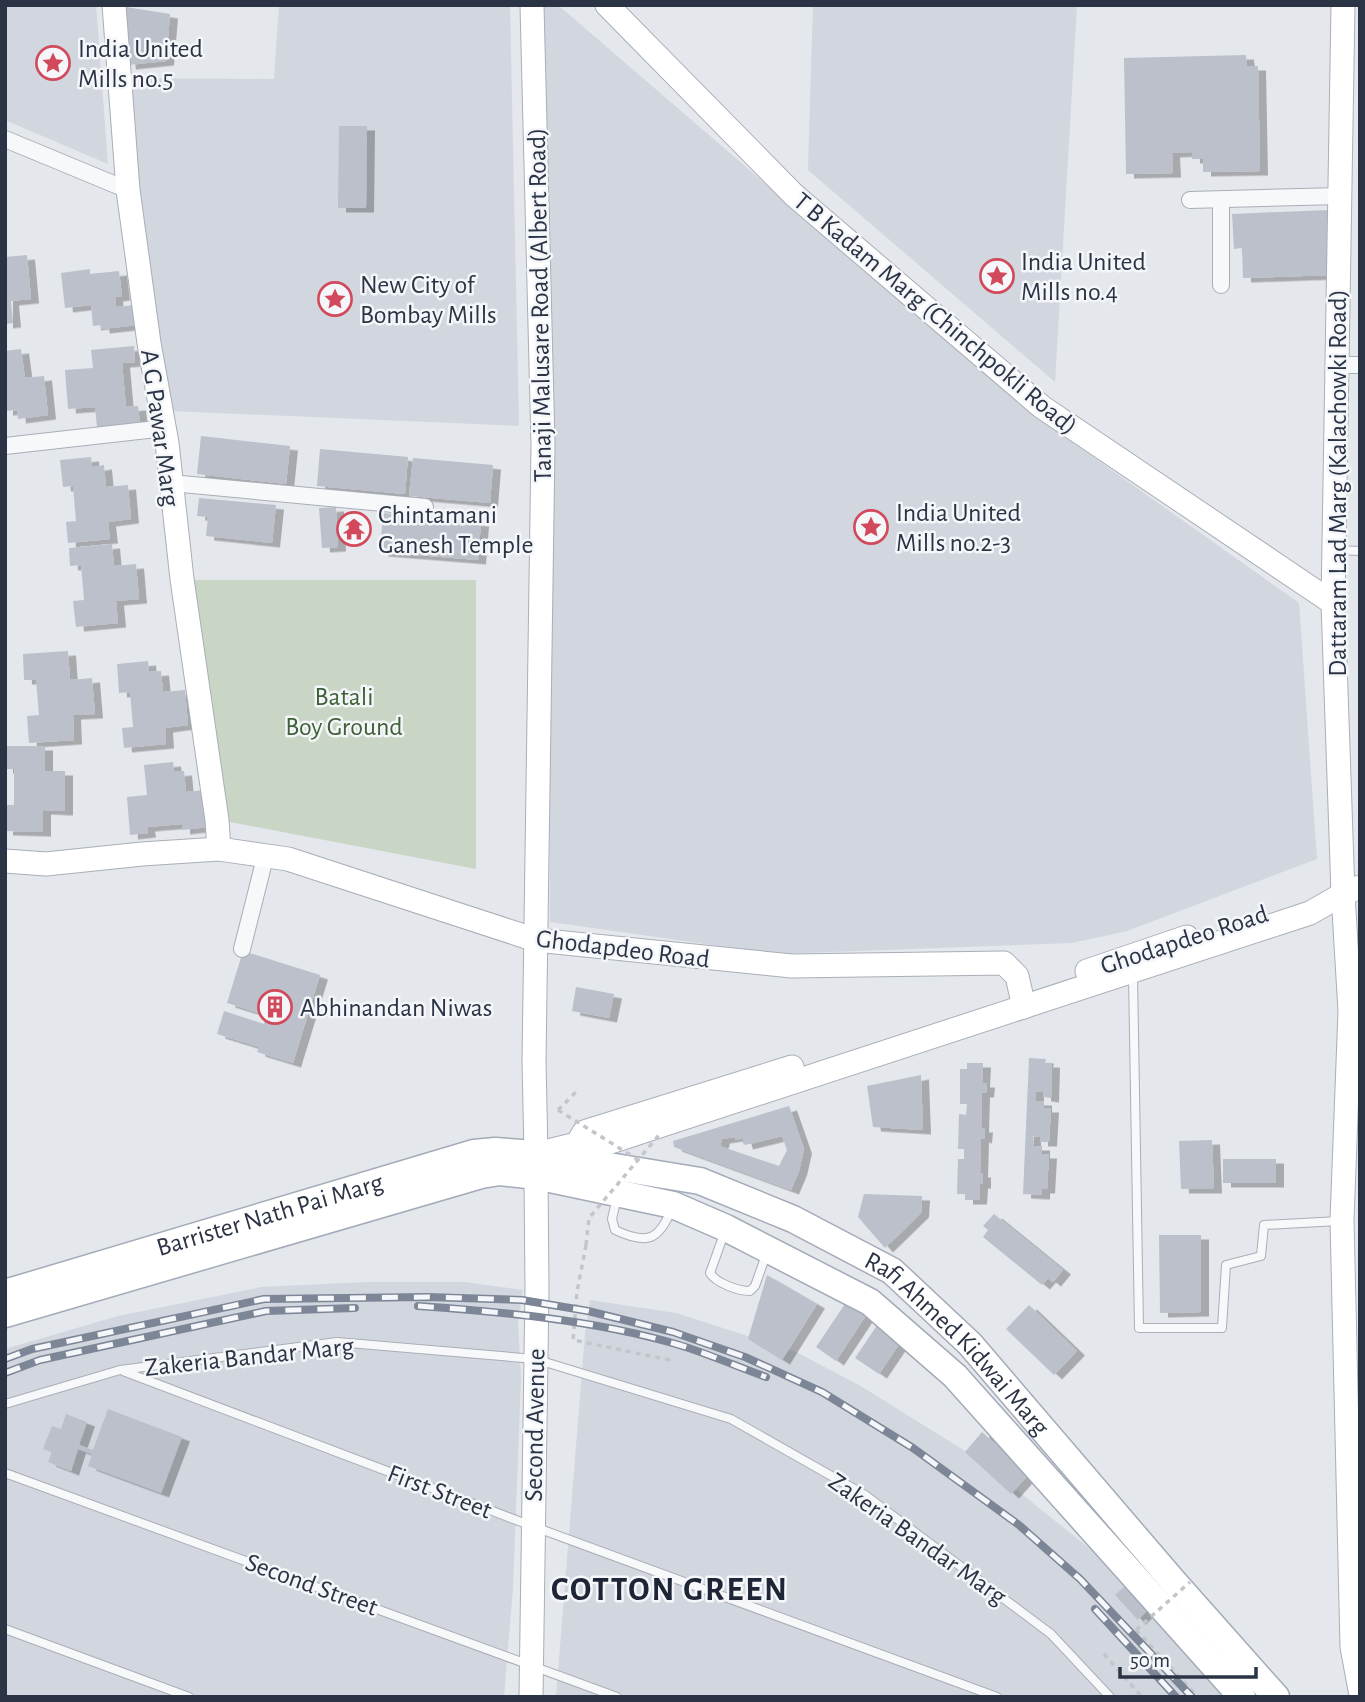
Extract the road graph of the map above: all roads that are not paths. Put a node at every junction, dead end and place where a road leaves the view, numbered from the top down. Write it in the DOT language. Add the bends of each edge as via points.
graph roads {
  1 [pos="114,5"];
  2 [pos="532,5"];
  3 [pos="607,5"];
  4 [pos="1343,5"];
  5 [pos="5,139"];
  6 [pos="128,190"];
  7 [pos="1340,196"];
  8 [pos="1190,201"];
  9 [pos="1221,201"];
  10 [pos="1221,285"];
  11 [pos="1360,365"];
  12 [pos="1336,366"];
  13 [pos="165,428"];
  14 [pos="5,446"];
  15 [pos="171,483"];
  16 [pos="425,507"];
  17 [pos="1334,550"];
  18 [pos="1360,551"];
  19 [pos="1334,603"];
  20 [pos="219,849"];
  21 [pos="266,854"];
  22 [pos="5,861"];
  23 [pos="1352,882"];
  24 [pos="536,940"];
  25 [pos="242,949"];
  26 [pos="1133,972"];
  27 [pos="1022,1001"];
  28 [pos="1355,1013"];
  29 [pos="536,1165"];
  30 [pos="617,1193"];
  31 [pos="673,1205"];
  32 [pos="1342,1220"];
  33 [pos="726,1228"];
  34 [pos="768,1250"];
  35 [pos="5,1293"];
  36 [pos="5,1314"];
  37 [pos="535,1359"];
  38 [pos="120,1370"];
  39 [pos="5,1404"];
  40 [pos="5,1473"];
  41 [pos="1354,1494"];
  42 [pos="532,1527"];
  43 [pos="5,1629"];
  44 [pos="1356,1646"];
  45 [pos="532,1664"];
  46 [pos="1360,1690"];
  47 [pos="188,1697"];
  48 [pos="531,1697"];
  49 [pos="618,1697"];
  50 [pos="997,1697"];
  51 [pos="1110,1697"];
  52 [pos="1242,1697"];
  53 [pos="1276,1697"];
  1 -- 6 [label="street, A G Pawar Marg"];
  2 -- 24 [label="street, Tanaji Malusare Road (Albert Road)" via="543,445"];
  3 -- 19 [label="street, T B Kadam Marg (Chinchpokli Road)" via="794,195 1042,407"];
  4 -- 7 [label="street, Dattaram Lad Marg (Kalachowki Road)"];
  5 -- 6 [label="street"];
  6 -- 13 [label="street, A G Pawar Marg"];
  7 -- 9 [label="street"];
  7 -- 12 [label="street, Dattaram Lad Marg (Kalachowki Road)"];
  8 -- 9 [label="street"];
  9 -- 10 [label="street"];
  11 -- 12 [label="street"];
  12 -- 17 [label="street, Dattaram Lad Marg (Kalachowki Road)"];
  13 -- 14 [label="street"];
  13 -- 15 [label="street, A G Pawar Marg"];
  15 -- 16 [label="street"];
  15 -- 20 [label="street, A G Pawar Marg"];
  17 -- 18 [label="lane"];
  17 -- 19 [label="street, Dattaram Lad Marg (Kalachowki Road)"];
  19 -- 23 [label="street, Dattaram Lad Marg (Kalachowki Road)"];
  20 -- 21 [label="street, Ghodapdeo Road"];
  20 -- 22 [label="street, Ghodapdeo Road" via="46,864"];
  21 -- 24 [label="street, Ghodapdeo Road"];
  21 -- 25 [label="street"];
  23 -- 26 [label="street, Ghodapdeo Road" via="1310,913"];
  23 -- 27 [label="street, Ghodapdeo Road" via="1132,954"];
  23 -- 28 [label="street, Dattaram Lad Marg (Kalachowki Road)"];
  24 -- 27 [label="street, Ghodapdeo Road" via="792,966 1004,963 1017,976"];
  24 -- 29 [label="street, Tanaji Malusare Road (Albert Road)"];
  26 -- 27 [label="street, Ghodapdeo Road"];
  26 -- 32 [label="lane" via="1139,1328 1222,1328 1226,1265 1261,1256 1264,1225"];
  27 -- 29 [label="street, Ghodapdeo Road" via="584,1132 577,1144"];
  28 -- 32 [label="street, Dattaram Lad Marg (Kalachowki Road)"];
  29 -- 30 [label="main road, Rafi Ahmed Kidwai Marg"];
  29 -- 35 [label="main road, Barrister Nath Pai Marg" via="495,1151 456,1157"];
  29 -- 36 [label="main road, Barrister Nath Pai Marg" via="463,1179"];
  29 -- 37 [label="street, Second Avenue"];
  29 -- 53 [label="main road, Rafi Ahmed Kidwai Marg" via="700,1181 793,1219 892,1271 970,1344"];
  30 -- 31 [label="main road, Rafi Ahmed Kidwai Marg"];
  30 -- 31 [label="lane" via="612,1219 615,1230 633,1238 649,1239 660,1232"];
  31 -- 33 [label="main road, Rafi Ahmed Kidwai Marg"];
  32 -- 41 [label="street, Dattaram Lad Marg (Kalachowki Road)"];
  33 -- 34 [label="main road, Rafi Ahmed Kidwai Marg"];
  33 -- 34 [label="lane" via="710,1273 713,1279 750,1291"];
  34 -- 52 [label="main road, Rafi Ahmed Kidwai Marg" via="870,1302 956,1376"];
  37 -- 38 [label="lane, Zakeria Bandar Marg" via="337,1342"];
  37 -- 42 [label="street, Second Avenue"];
  37 -- 51 [label="lane, Zakeria Bandar Marg" via="730,1419 865,1495 1051,1634"];
  38 -- 39 [label="lane, Zakeria Bandar Marg"];
  38 -- 42 [label="lane, First Street"];
  40 -- 45 [label="lane, Second Street"];
  41 -- 44 [label="street, Dattaram Lad Marg (Kalachowki Road)"];
  42 -- 45 [label="street, Second Avenue"];
  42 -- 50 [label="lane, First Street"];
  43 -- 47 [label="lane"];
  44 -- 46 [label="street, Dattaram Lad Marg (Kalachowki Road)"];
  45 -- 48 [label="street, Second Avenue"];
  45 -- 49 [label="lane, Second Street"];
}
